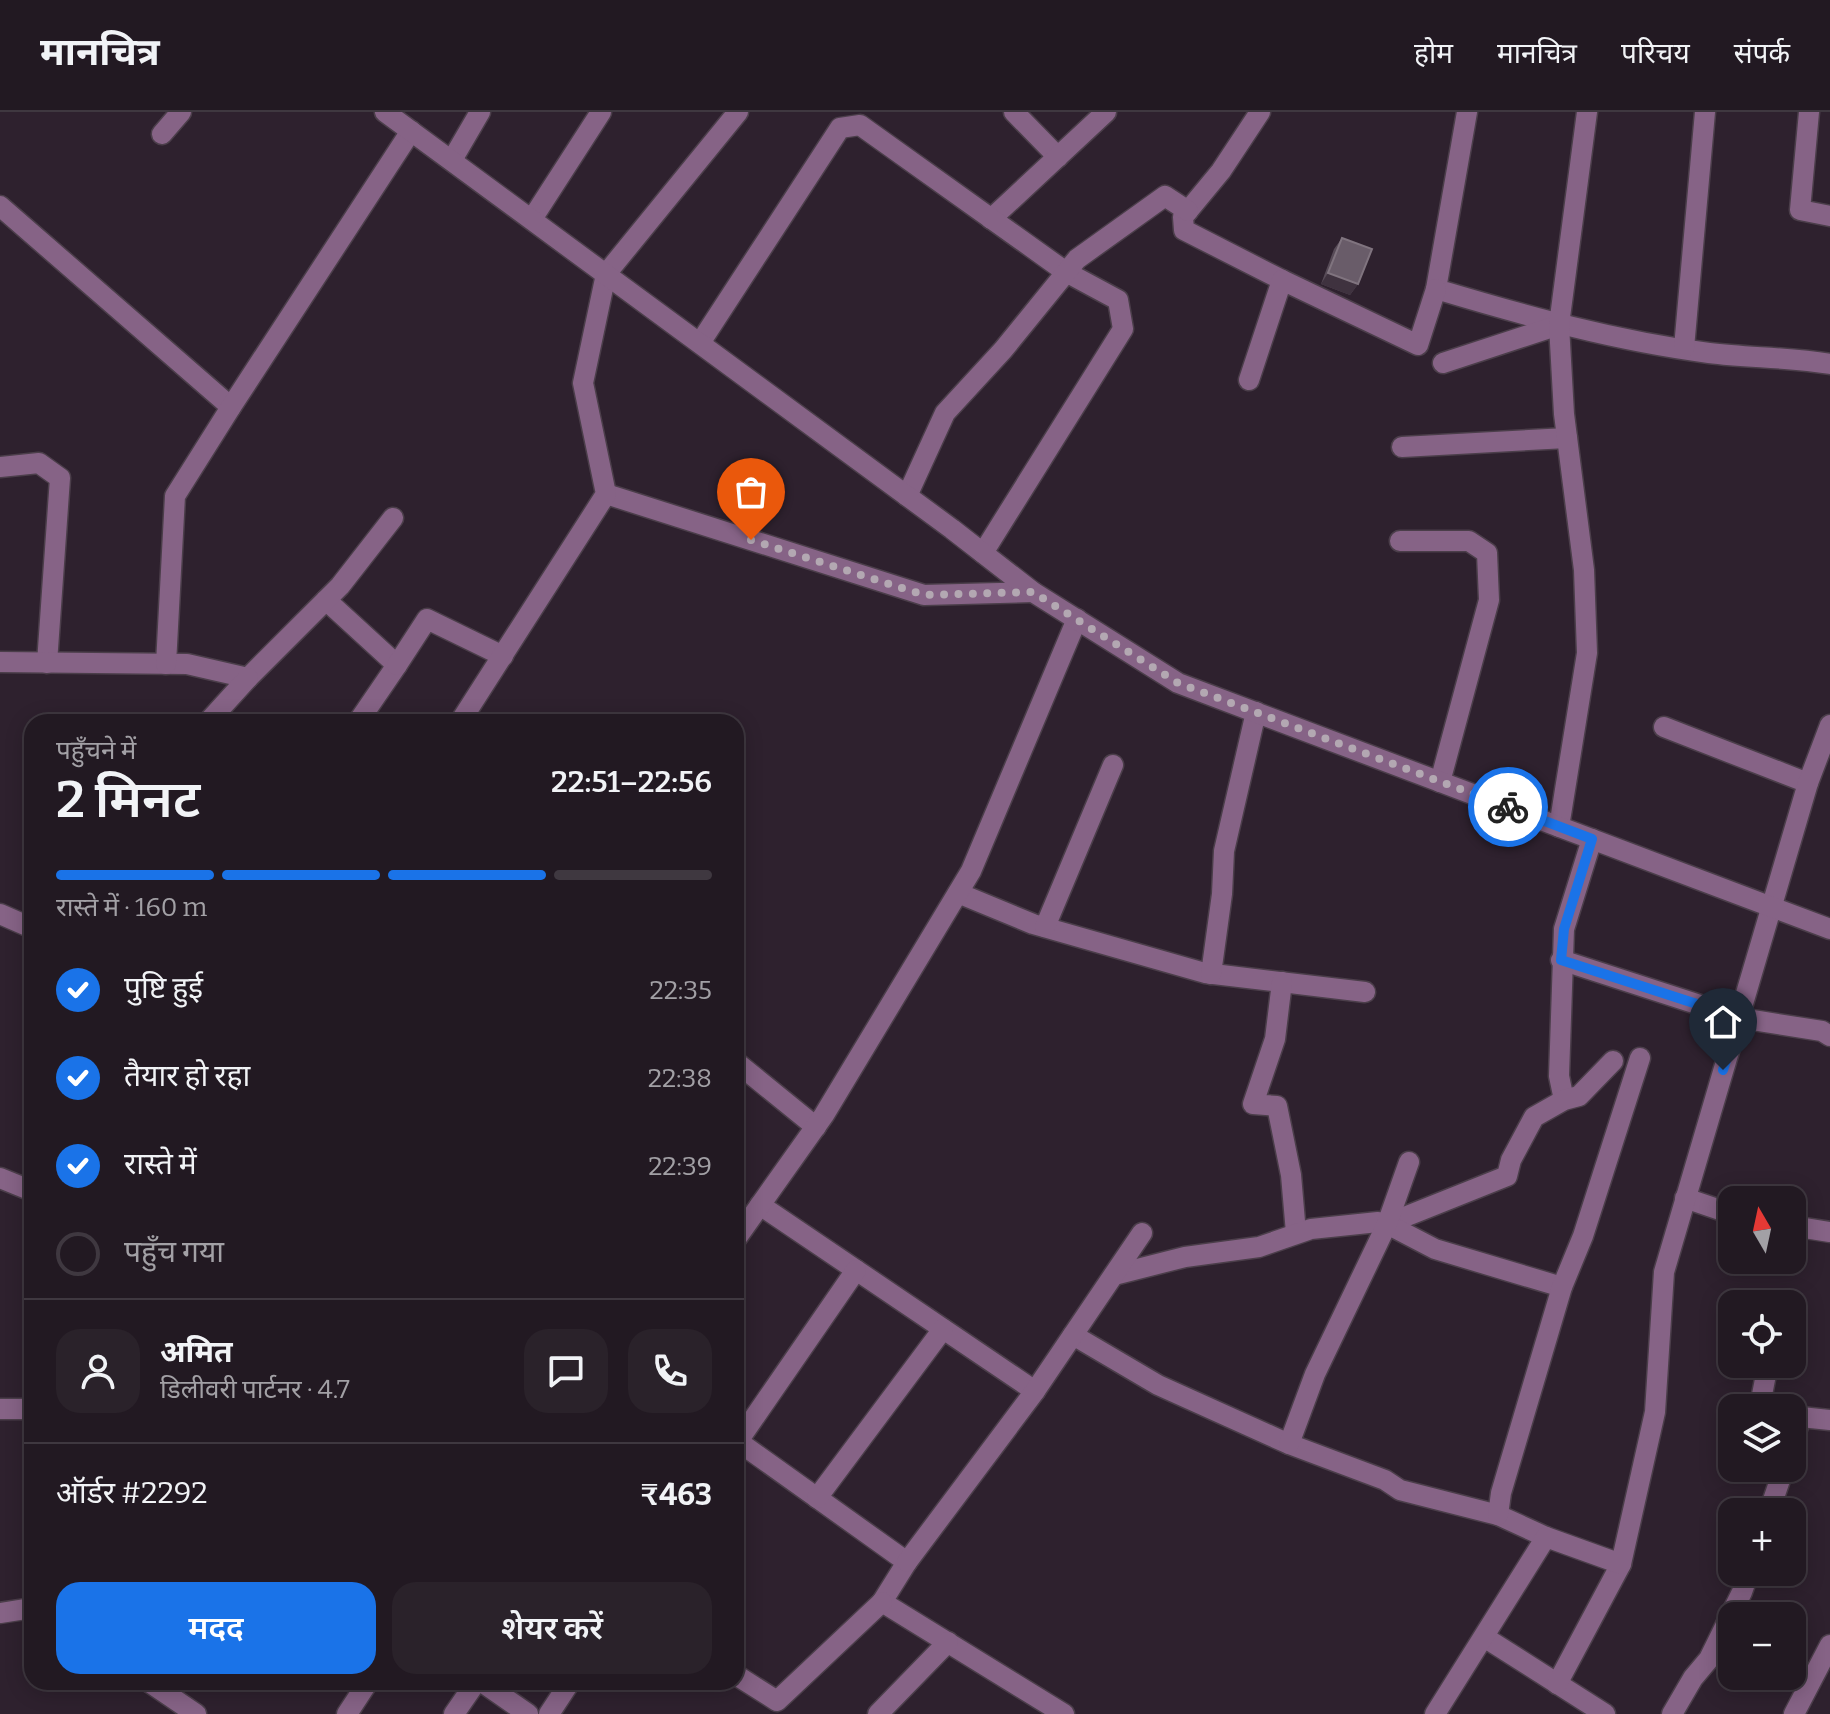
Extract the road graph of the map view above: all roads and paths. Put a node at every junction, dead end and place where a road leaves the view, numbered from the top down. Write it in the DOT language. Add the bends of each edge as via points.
graph roads {
  1 [pos="181,112"];
  2 [pos="385,112"];
  3 [pos="480,112"];
  4 [pos="601,112"];
  5 [pos="738,112"];
  6 [pos="1014,112"];
  7 [pos="1106,112"];
  8 [pos="1260,112"];
  9 [pos="1467,112"];
  10 [pos="1587,112"];
  11 [pos="1705,112"];
  12 [pos="1809,112"];
  13 [pos="411,131"];
  14 [pos="162,134"];
  15 [pos="1058,157"];
  16 [pos="452,160"];
  17 [pos="0,206"];
  18 [pos="1188,211"];
  19 [pos="1830,216"];
  20 [pos="532,219"];
  21 [pos="991,219"];
  22 [pos="1066,272"];
  23 [pos="606,274"];
  24 [pos="1282,280"];
  25 [pos="1436,289"];
  26 [pos="1559,325"];
  27 [pos="700,343"];
  28 [pos="1684,348"];
  29 [pos="1443,363"];
  30 [pos="1830,364"];
  31 [pos="1249,380"];
  32 [pos="231,407"];
  33 [pos="1567,438"];
  34 [pos="1402,447"];
  35 [pos="0,467"];
  36 [pos="606,494"];
  37 [pos="907,496"];
  38 [pos="393,518"];
  39 [pos="1400,541"];
  40 [pos="983,553"];
  41 [pos="1033,592"];
  42 [pos="326,600"];
  43 [pos="1077,619"];
  44 [pos="503,656"];
  45 [pos="0,662"];
  46 [pos="47,663"];
  47 [pos="166,664"];
  48 [pos="397,665"];
  49 [pos="248,678"];
  50 [pos="1256,712"];
  51 [pos="215,714"];
  52 [pos="363,714"];
  53 [pos="465,714"];
  54 [pos="1830,725"];
  55 [pos="1664,727"];
  56 [pos="1113,765"];
  57 [pos="1440,782"];
  58 [pos="1808,783"];
  59 [pos="1559,827"];
  60 [pos="1592,839"];
  61 [pos="958,893"];
  62 [pos="1771,907"];
  63 [pos="0,914"];
  64 [pos="24,924"];
  65 [pos="1045,927"];
  66 [pos="1830,929"];
  67 [pos="1561,960"];
  68 [pos="1211,974"];
  69 [pos="1282,982"];
  70 [pos="1365,992"];
  71 [pos="1740,1018"];
  72 [pos="1830,1036"];
  73 [pos="1640,1058"];
  74 [pos="1613,1061"];
  75 [pos="744,1068"];
  76 [pos="1564,1100"];
  77 [pos="816,1127"];
  78 [pos="1409,1162"];
  79 [pos="0,1178"];
  80 [pos="24,1188"];
  81 [pos="1685,1198"];
  82 [pos="760,1205"];
  83 [pos="1718,1209"];
  84 [pos="1387,1224"];
  85 [pos="744,1228"];
  86 [pos="1806,1228"];
  87 [pos="1830,1232"];
  88 [pos="1142,1233"];
  89 [pos="1296,1233"];
  90 [pos="856,1270"];
  91 [pos="1114,1275"];
  92 [pos="1562,1287"];
  93 [pos="943,1329"];
  94 [pos="1073,1335"];
  95 [pos="1035,1391"];
  96 [pos="0,1409"];
  97 [pos="24,1409"];
  98 [pos="1806,1416"];
  99 [pos="1830,1420"];
  100 [pos="744,1432"];
  101 [pos="1289,1444"];
  102 [pos="744,1447"];
  103 [pos="817,1498"];
  104 [pos="1498,1515"];
  105 [pos="1546,1537"];
  106 [pos="907,1562"];
  107 [pos="1621,1564"];
  108 [pos="1744,1586"];
  109 [pos="882,1602"];
  110 [pos="24,1609"];
  111 [pos="0,1613"];
  112 [pos="1484,1637"];
  113 [pos="948,1642"];
  114 [pos="1830,1645"];
  115 [pos="744,1680"];
  116 [pos="1557,1684"];
  117 [pos="161,1690"];
  118 [pos="363,1690"];
  119 [pos="470,1690"];
  120 [pos="494,1690"];
  121 [pos="565,1690"];
  122 [pos="1801,1712"];
  123 [pos="196,1714"];
  124 [pos="347,1714"];
  125 [pos="454,1714"];
  126 [pos="528,1714"];
  127 [pos="549,1714"];
  128 [pos="878,1714"];
  129 [pos="1064,1714"];
  130 [pos="1435,1714"];
  131 [pos="1605,1714"];
  132 [pos="1672,1714"];
  1 -- 14 [label="street"];
  2 -- 13 [label="street"];
  3 -- 16 [label="street"];
  4 -- 20 [label="street"];
  5 -- 23 [label="street"];
  6 -- 15 [label="street"];
  7 -- 15 [label="street"];
  8 -- 18 [label="street"];
  9 -- 25 [label="street"];
  10 -- 26 [label="street"];
  11 -- 28 [label="street"];
  12 -- 19 [label="street" via="1800,210"];
  13 -- 16 [label="street"];
  13 -- 32 [label="street"];
  15 -- 21 [label="street"];
  16 -- 20 [label="street"];
  17 -- 32 [label="street"];
  18 -- 22 [label="street" via="1165,196"];
  18 -- 24 [label="street" via="1184,230"];
  20 -- 23 [label="street"];
  21 -- 22 [label="street"];
  21 -- 27 [label="street" via="860,125 840,128"];
  22 -- 37 [label="street" via="945,413"];
  22 -- 40 [label="street" via="1118,300 1123,329"];
  23 -- 27 [label="street"];
  23 -- 36 [label="street" via="583,383"];
  24 -- 25 [label="street" via="1418,345"];
  24 -- 31 [label="street"];
  25 -- 26 [label="street"];
  26 -- 28 [label="street"];
  26 -- 29 [label="street"];
  26 -- 33 [label="street"];
  27 -- 37 [label="street"];
  28 -- 30 [label="street"];
  32 -- 47 [label="street" via="175,496"];
  33 -- 34 [label="street"];
  33 -- 59 [label="street" via="1584,570 1587,653"];
  35 -- 46 [label="street" via="39,463 60,478"];
  36 -- 41 [label="street" via="924,595"];
  36 -- 44 [label="street"];
  37 -- 40 [label="street"];
  38 -- 42 [label="street"];
  39 -- 57 [label="street" via="1469,541 1487,553 1489,600"];
  40 -- 41 [label="street"];
  41 -- 43 [label="street"];
  42 -- 48 [label="street"];
  42 -- 49 [label="street"];
  43 -- 50 [label="street" via="1178,683"];
  43 -- 61 [label="street"];
  44 -- 48 [label="street" via="427,619"];
  44 -- 53 [label="street"];
  45 -- 46 [label="street"];
  46 -- 47 [label="street"];
  47 -- 49 [label="street"];
  48 -- 52 [label="street"];
  49 -- 51 [label="street"];
  50 -- 57 [label="street"];
  50 -- 68 [label="street" via="1224,851"];
  54 -- 58 [label="street"];
  55 -- 58 [label="street"];
  56 -- 65 [label="street"];
  57 -- 59 [label="street"];
  58 -- 62 [label="street"];
  59 -- 60 [label="street"];
  60 -- 62 [label="street"];
  60 -- 67 [label="street" via="1564,929"];
  61 -- 65 [label="street"];
  61 -- 77 [label="street"];
  62 -- 66 [label="street"];
  62 -- 71 [label="street"];
  63 -- 64 [label="street"];
  65 -- 68 [label="street"];
  67 -- 71 [label="street"];
  67 -- 76 [label="street" via="1559,1076"];
  68 -- 69 [label="street"];
  69 -- 70 [label="street"];
  69 -- 89 [label="street" via="1275,1039 1253,1104 1277,1106"];
  71 -- 72 [label="street"];
  71 -- 81 [label="street"];
  73 -- 92 [label="street"];
  74 -- 76 [label="street" via="1579,1096"];
  75 -- 77 [label="street"];
  76 -- 84 [label="street" via="1534,1117 1507,1176"];
  77 -- 82 [label="street"];
  78 -- 84 [label="street"];
  79 -- 80 [label="street"];
  81 -- 83 [label="street"];
  81 -- 107 [label="street" via="1664,1272 1655,1412"];
  82 -- 85 [label="street"];
  82 -- 90 [label="street"];
  84 -- 89 [label="street"];
  84 -- 92 [label="street" via="1435,1249"];
  84 -- 101 [label="street" via="1315,1374"];
  86 -- 87 [label="street"];
  88 -- 91 [label="street"];
  89 -- 91 [label="street" via="1259,1247 1185,1257"];
  90 -- 93 [label="street"];
  90 -- 100 [label="street"];
  91 -- 94 [label="street"];
  92 -- 104 [label="street"];
  93 -- 95 [label="street"];
  93 -- 103 [label="street"];
  94 -- 95 [label="street"];
  94 -- 101 [label="street" via="1158,1385"];
  95 -- 106 [label="street"];
  96 -- 97 [label="street"];
  98 -- 99 [label="street"];
  101 -- 104 [label="street" via="1400,1490"];
  102 -- 103 [label="street"];
  103 -- 106 [label="street"];
  104 -- 105 [label="street"];
  105 -- 107 [label="street"];
  105 -- 112 [label="street"];
  106 -- 109 [label="street"];
  107 -- 116 [label="street"];
  108 -- 132 [label="street" via="1709,1659"];
  109 -- 113 [label="street"];
  109 -- 115 [label="street" via="777,1701"];
  110 -- 111 [label="street"];
  112 -- 116 [label="street"];
  112 -- 130 [label="street"];
  113 -- 128 [label="street"];
  113 -- 129 [label="street"];
  114 -- 122 [label="street"];
  116 -- 131 [label="street"];
  117 -- 123 [label="street"];
  118 -- 124 [label="street"];
  119 -- 125 [label="street"];
  120 -- 126 [label="street"];
  121 -- 127 [label="street"];
}
